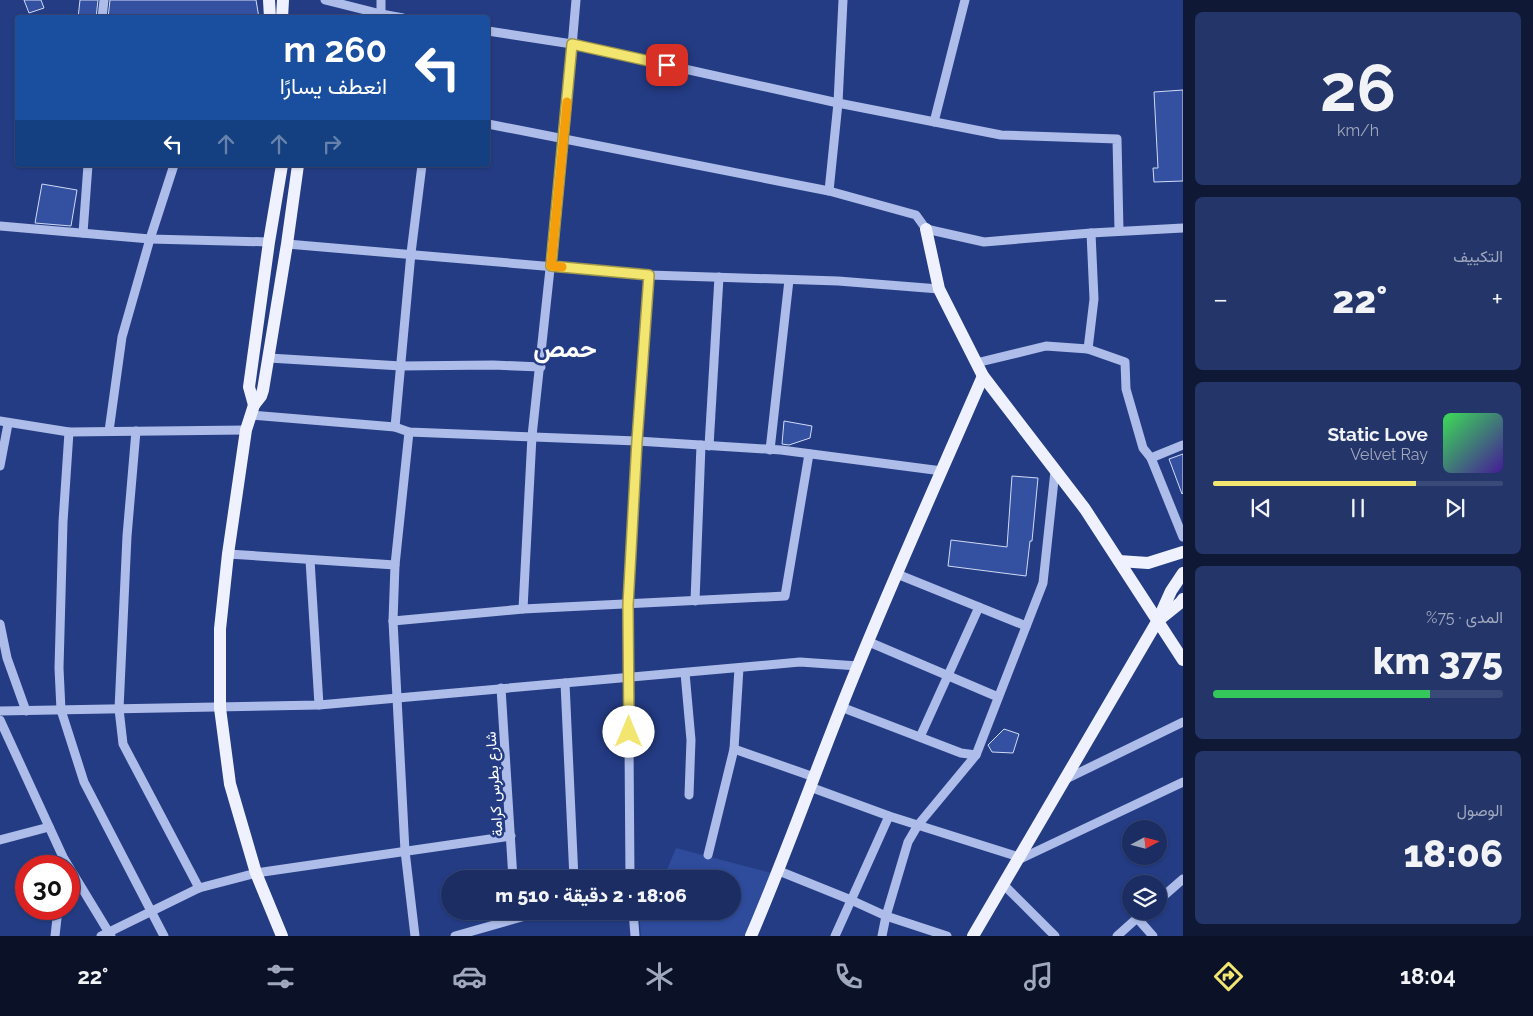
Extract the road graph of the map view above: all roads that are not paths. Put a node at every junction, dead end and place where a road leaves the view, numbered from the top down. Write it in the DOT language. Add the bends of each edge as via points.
graph roads {
  1 [pos="104,0"];
  2 [pos="269,0"];
  3 [pos="284,0"];
  4 [pos="325,0"];
  5 [pos="381,0"];
  6 [pos="576,0"];
  7 [pos="843,0"];
  8 [pos="965,0"];
  9 [pos="381,14"];
  10 [pos="102,15"];
  11 [pos="270,15"];
  12 [pos="282,15"];
  13 [pos="386,15"];
  14 [pos="490,31"];
  15 [pos="572,44"];
  16 [pos="838,103"];
  17 [pos="934,122"];
  18 [pos="490,124"];
  19 [pos="564,139"];
  20 [pos="88,167"];
  21 [pos="173,167"];
  22 [pos="282,167"];
  23 [pos="298,167"];
  24 [pos="422,167"];
  25 [pos="829,190"];
  26 [pos="0,226"];
  27 [pos="1183,228"];
  28 [pos="926,229"];
  29 [pos="1119,231"];
  30 [pos="83,233"];
  31 [pos="1091,233"];
  32 [pos="150,239"];
  33 [pos="269,242"];
  34 [pos="287,244"];
  35 [pos="411,253"];
  36 [pos="551,266"];
  37 [pos="649,275"];
  38 [pos="719,277"];
  39 [pos="789,280"];
  40 [pos="939,289"];
  41 [pos="1088,349"];
  42 [pos="269,358"];
  43 [pos="976,363"];
  44 [pos="401,366"];
  45 [pos="541,367"];
  46 [pos="983,376"];
  47 [pos="252,410"];
  48 [pos="4,422"];
  49 [pos="395,427"];
  50 [pos="246,430"];
  51 [pos="109,431"];
  52 [pos="136,431"];
  53 [pos="69,432"];
  54 [pos="409,432"];
  55 [pos="532,436"];
  56 [pos="637,441"];
  57 [pos="705,446"];
  58 [pos="1183,446"];
  59 [pos="770,450"];
  60 [pos="809,454"];
  61 [pos="1151,458"];
  62 [pos="0,466"];
  63 [pos="942,471"];
  64 [pos="1055,471"];
  65 [pos="1183,536"];
  66 [pos="1183,552"];
  67 [pos="228,554"];
  68 [pos="310,560"];
  69 [pos="1119,561"];
  70 [pos="395,565"];
  71 [pos="1183,573"];
  72 [pos="898,574"];
  73 [pos="1183,599"];
  74 [pos="695,601"];
  75 [pos="628,605"];
  76 [pos="979,607"];
  77 [pos="522,609"];
  78 [pos="1158,620"];
  79 [pos="393,621"];
  80 [pos="0,624"];
  81 [pos="1026,626"];
  82 [pos="869,642"];
  83 [pos="1183,660"];
  84 [pos="858,666"];
  85 [pos="739,668"];
  86 [pos="685,673"];
  87 [pos="948,676"];
  88 [pos="629,677"];
  89 [pos="565,683"];
  90 [pos="501,688"];
  91 [pos="398,698"];
  92 [pos="998,698"];
  93 [pos="319,705"];
  94 [pos="220,708"];
  95 [pos="841,708"];
  96 [pos="119,709"];
  97 [pos="61,710"];
  98 [pos="0,711"];
  99 [pos="26,711"];
  100 [pos="0,720"];
  101 [pos="1183,722"];
  102 [pos="920,737"];
  103 [pos="734,749"];
  104 [pos="976,755"];
  105 [pos="1064,781"];
  106 [pos="812,782"];
  107 [pos="1183,782"];
  108 [pos="689,796"];
  109 [pos="889,816"];
  110 [pos="918,825"];
  111 [pos="49,827"];
  112 [pos="511,836"];
  113 [pos="0,840"];
  114 [pos="404,851"];
  115 [pos="60,855"];
  116 [pos="708,855"];
  117 [pos="1018,858"];
  118 [pos="513,870"];
  119 [pos="574,870"];
  120 [pos="630,870"];
  121 [pos="779,871"];
  122 [pos="256,873"];
  123 [pos="1183,879"];
  124 [pos="1003,884"];
  125 [pos="199,888"];
  126 [pos="80,890"];
  127 [pos="1167,893"];
  128 [pos="851,900"];
  129 [pos="150,912"];
  130 [pos="886,916"];
  131 [pos="57,920"];
  132 [pos="501,920"];
  133 [pos="634,920"];
  134 [pos="1135,920"];
  135 [pos="1139,920"];
  136 [pos="107,935"];
  137 [pos="55,936"];
  138 [pos="164,936"];
  139 [pos="282,936"];
  140 [pos="415,936"];
  141 [pos="455,936"];
  142 [pos="635,936"];
  143 [pos="751,936"];
  144 [pos="835,936"];
  145 [pos="882,936"];
  146 [pos="947,936"];
  147 [pos="973,936"];
  148 [pos="1055,936"];
  149 [pos="1117,936"];
  150 [pos="1153,936"];
  1 -- 10 [label="street"];
  2 -- 11 [label="main road"];
  3 -- 12 [label="main road"];
  4 -- 9 [label="street"];
  5 -- 9 [label="street"];
  6 -- 15 [label="street"];
  7 -- 16 [label="street"];
  8 -- 17 [label="street"];
  9 -- 13 [label="street"];
  14 -- 15 [label="street"];
  15 -- 16 [label="street"];
  15 -- 19 [label="street"];
  16 -- 17 [label="street"];
  16 -- 25 [label="street"];
  17 -- 29 [label="street" via="1001,135 1117,139"];
  18 -- 19 [label="street"];
  19 -- 25 [label="street"];
  19 -- 36 [label="street"];
  20 -- 30 [label="street"];
  21 -- 32 [label="street"];
  22 -- 33 [label="main road"];
  23 -- 34 [label="main road"];
  24 -- 35 [label="street"];
  25 -- 28 [label="street" via="916,214"];
  26 -- 30 [label="street"];
  27 -- 29 [label="street"];
  28 -- 31 [label="street" via="984,242"];
  28 -- 40 [label="main road"];
  29 -- 31 [label="street"];
  30 -- 32 [label="street"];
  31 -- 41 [label="street" via="1094,299"];
  32 -- 33 [label="street"];
  32 -- 51 [label="street" via="122,337"];
  33 -- 47 [label="main road" via="248,387"];
  34 -- 35 [label="street"];
  34 -- 42 [label="main road"];
  35 -- 36 [label="street"];
  35 -- 44 [label="street"];
  36 -- 37 [label="street"];
  36 -- 45 [label="street"];
  37 -- 38 [label="street"];
  37 -- 56 [label="street"];
  38 -- 39 [label="street"];
  38 -- 57 [label="street"];
  39 -- 40 [label="street"];
  39 -- 59 [label="street"];
  40 -- 43 [label="main road"];
  41 -- 43 [label="street" via="1046,346"];
  41 -- 61 [label="street" via="1125,362 1126,390 1143,448"];
  42 -- 44 [label="street"];
  42 -- 47 [label="main road" via="263,390"];
  43 -- 46 [label="main road"];
  44 -- 45 [label="street"];
  44 -- 49 [label="street"];
  45 -- 55 [label="street"];
  46 -- 63 [label="main road"];
  46 -- 64 [label="main road"];
  47 -- 49 [label="street"];
  47 -- 50 [label="main road"];
  48 -- 53 [label="street"];
  48 -- 62 [label="street"];
  49 -- 54 [label="street"];
  50 -- 52 [label="street"];
  50 -- 67 [label="main road"];
  51 -- 52 [label="street"];
  51 -- 53 [label="street"];
  52 -- 96 [label="street" via="127,536"];
  53 -- 97 [label="street" via="62,522"];
  54 -- 55 [label="street"];
  54 -- 70 [label="street"];
  55 -- 56 [label="street"];
  55 -- 77 [label="street"];
  56 -- 57 [label="street"];
  56 -- 75 [label="street"];
  57 -- 59 [label="street"];
  57 -- 74 [label="street"];
  58 -- 61 [label="street"];
  59 -- 60 [label="street"];
  60 -- 63 [label="street"];
  60 -- 74 [label="street" via="785,596"];
  61 -- 65 [label="street"];
  63 -- 72 [label="main road"];
  64 -- 69 [label="main road"];
  64 -- 81 [label="street" via="1042,583"];
  66 -- 69 [label="main road" via="1148,563"];
  67 -- 68 [label="street"];
  67 -- 94 [label="main road" via="220,629"];
  68 -- 70 [label="street"];
  68 -- 93 [label="street"];
  69 -- 78 [label="main road"];
  70 -- 79 [label="street"];
  71 -- 78 [label="main road"];
  72 -- 76 [label="street"];
  72 -- 82 [label="main road"];
  73 -- 78 [label="main road"];
  74 -- 75 [label="street"];
  75 -- 77 [label="street"];
  75 -- 88 [label="street"];
  76 -- 81 [label="street"];
  76 -- 87 [label="street"];
  77 -- 79 [label="street"];
  78 -- 83 [label="main road"];
  78 -- 105 [label="main road"];
  79 -- 91 [label="street"];
  80 -- 99 [label="street" via="7,658"];
  81 -- 92 [label="street"];
  82 -- 84 [label="main road"];
  82 -- 87 [label="street"];
  84 -- 85 [label="street" via="800,662"];
  84 -- 95 [label="main road"];
  85 -- 86 [label="street"];
  85 -- 103 [label="street"];
  86 -- 88 [label="street"];
  86 -- 108 [label="street" via="691,740"];
  87 -- 92 [label="street"];
  87 -- 102 [label="street"];
  88 -- 89 [label="street"];
  88 -- 120 [label="street"];
  89 -- 90 [label="street"];
  89 -- 119 [label="street"];
  90 -- 91 [label="street"];
  90 -- 112 [label="street, شارع بطرس كرامة"];
  91 -- 93 [label="street"];
  91 -- 114 [label="street"];
  92 -- 104 [label="street"];
  93 -- 94 [label="street"];
  94 -- 96 [label="street"];
  94 -- 122 [label="main road" via="230,784"];
  95 -- 102 [label="street"];
  95 -- 106 [label="main road"];
  96 -- 97 [label="street"];
  96 -- 125 [label="street" via="123,744"];
  97 -- 99 [label="street"];
  97 -- 129 [label="street" via="84,782"];
  98 -- 99 [label="street"];
  100 -- 111 [label="street"];
  101 -- 105 [label="street"];
  102 -- 104 [label="street" via="961,753"];
  103 -- 106 [label="street"];
  103 -- 116 [label="street"];
  104 -- 110 [label="street"];
  105 -- 117 [label="main road"];
  106 -- 109 [label="street"];
  106 -- 121 [label="main road"];
  107 -- 117 [label="street"];
  109 -- 110 [label="street"];
  109 -- 128 [label="street"];
  110 -- 117 [label="street"];
  110 -- 130 [label="street" via="908,842"];
  111 -- 113 [label="street"];
  111 -- 115 [label="street"];
  112 -- 114 [label="street"];
  112 -- 118 [label="street, شارع بطرس كرامة"];
  114 -- 122 [label="street"];
  114 -- 140 [label="street"];
  117 -- 124 [label="main road"];
  121 -- 128 [label="street"];
  121 -- 143 [label="main road"];
  122 -- 125 [label="street"];
  122 -- 139 [label="main road"];
  123 -- 127 [label="street"];
  124 -- 147 [label="main road"];
  124 -- 148 [label="street"];
  125 -- 129 [label="street"];
  126 -- 136 [label="street"];
  128 -- 130 [label="street"];
  128 -- 144 [label="street"];
  129 -- 136 [label="street"];
  129 -- 138 [label="street"];
  130 -- 145 [label="street"];
  130 -- 146 [label="street"];
  131 -- 137 [label="street"];
  132 -- 141 [label="street"];
  133 -- 142 [label="street"];
  134 -- 149 [label="street"];
  135 -- 150 [label="street"];
}
